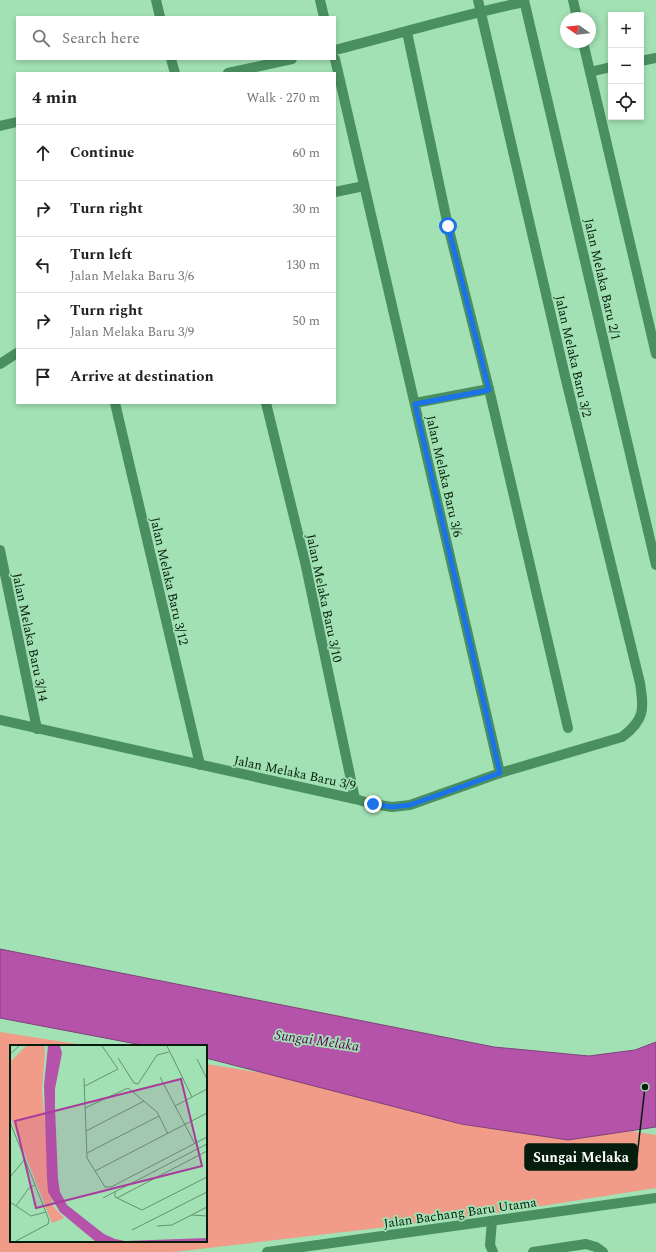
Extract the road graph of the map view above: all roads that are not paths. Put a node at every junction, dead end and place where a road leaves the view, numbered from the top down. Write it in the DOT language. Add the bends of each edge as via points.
graph roads {
  1 [pos="156,0"];
  2 [pos="320,0"];
  3 [pos="478,0"];
  4 [pos="573,0"];
  5 [pos="524,1"];
  6 [pos="480,11"];
  7 [pos="576,12"];
  8 [pos="160,16"];
  9 [pos="324,16"];
  10 [pos="407,32"];
  11 [pos="584,48"];
  12 [pos="336,50"];
  13 [pos="656,58"];
  14 [pos="171,60"];
  15 [pos="287,60"];
  16 [pos="335,60"];
  17 [pos="644,60"];
  18 [pos="608,68"];
  19 [pos="175,72"];
  20 [pos="233,72"];
  21 [pos="590,72"];
  22 [pos="16,122"];
  23 [pos="0,126"];
  24 [pos="364,186"];
  25 [pos="336,192"];
  26 [pos="654,336"];
  27 [pos="16,354"];
  28 [pos="656,354"];
  29 [pos="0,364"];
  30 [pos="489,390"];
  31 [pos="115,404"];
  32 [pos="266,404"];
  33 [pos="415,404"];
  34 [pos="0,550"];
  35 [pos="656,565"];
  36 [pos="641,717"];
  37 [pos="0,720"];
  38 [pos="37,728"];
  39 [pos="568,728"];
  40 [pos="200,765"];
  41 [pos="500,773"];
  42 [pos="355,799"];
  43 [pos="656,1198"];
  44 [pos="492,1221"];
  45 [pos="293,1250"];
  46 [pos="267,1252"];
  47 [pos="493,1252"];
  48 [pos="533,1252"];
  49 [pos="603,1252"];
  1 -- 8 [label="street"];
  2 -- 9 [label="street"];
  3 -- 6 [label="street, Jalan Melaka Baru 3/2"];
  4 -- 7 [label="street"];
  5 -- 6 [label="street"];
  5 -- 35 [label="street, Jalan Melaka Baru 2/1"];
  6 -- 10 [label="street"];
  6 -- 36 [label="street, Jalan Melaka Baru 3/2" via="640,683"];
  10 -- 12 [label="street"];
  10 -- 30 [label="street" via="448,226"];
  11 -- 21 [label="street"];
  13 -- 17 [label="street"];
  14 -- 19 [label="street"];
  15 -- 20 [label="street"];
  16 -- 24 [label="street, Jalan Melaka Baru 3/6"];
  18 -- 21 [label="street"];
  21 -- 26 [label="street"];
  22 -- 23 [label="street"];
  24 -- 25 [label="street"];
  24 -- 33 [label="street, Jalan Melaka Baru 3/6"];
  26 -- 28 [label="street"];
  27 -- 29 [label="street"];
  30 -- 33 [label="street"];
  30 -- 39 [label="street"];
  31 -- 40 [label="street, Jalan Melaka Baru 3/12"];
  32 -- 42 [label="street, Jalan Melaka Baru 3/10" via="305,562"];
  33 -- 41 [label="street, Jalan Melaka Baru 3/6"];
  34 -- 38 [label="street, Jalan Melaka Baru 3/14"];
  36 -- 41 [label="street, Jalan Melaka Baru 3/9" via="622,737"];
  37 -- 38 [label="street, Jalan Melaka Baru 3/9"];
  38 -- 40 [label="street, Jalan Melaka Baru 3/9"];
  40 -- 42 [label="street, Jalan Melaka Baru 3/9"];
  41 -- 42 [label="street, Jalan Melaka Baru 3/9" via="410,805 392,807"];
  43 -- 44 [label="street, Jalan Bachang Baru Utama"];
  44 -- 45 [label="street, Jalan Bachang Baru Utama"];
  44 -- 47 [label="street" via="490,1245"];
  45 -- 46 [label="street, Jalan Bachang Baru Utama"];
  48 -- 49 [label="street" via="586,1244"];
}
